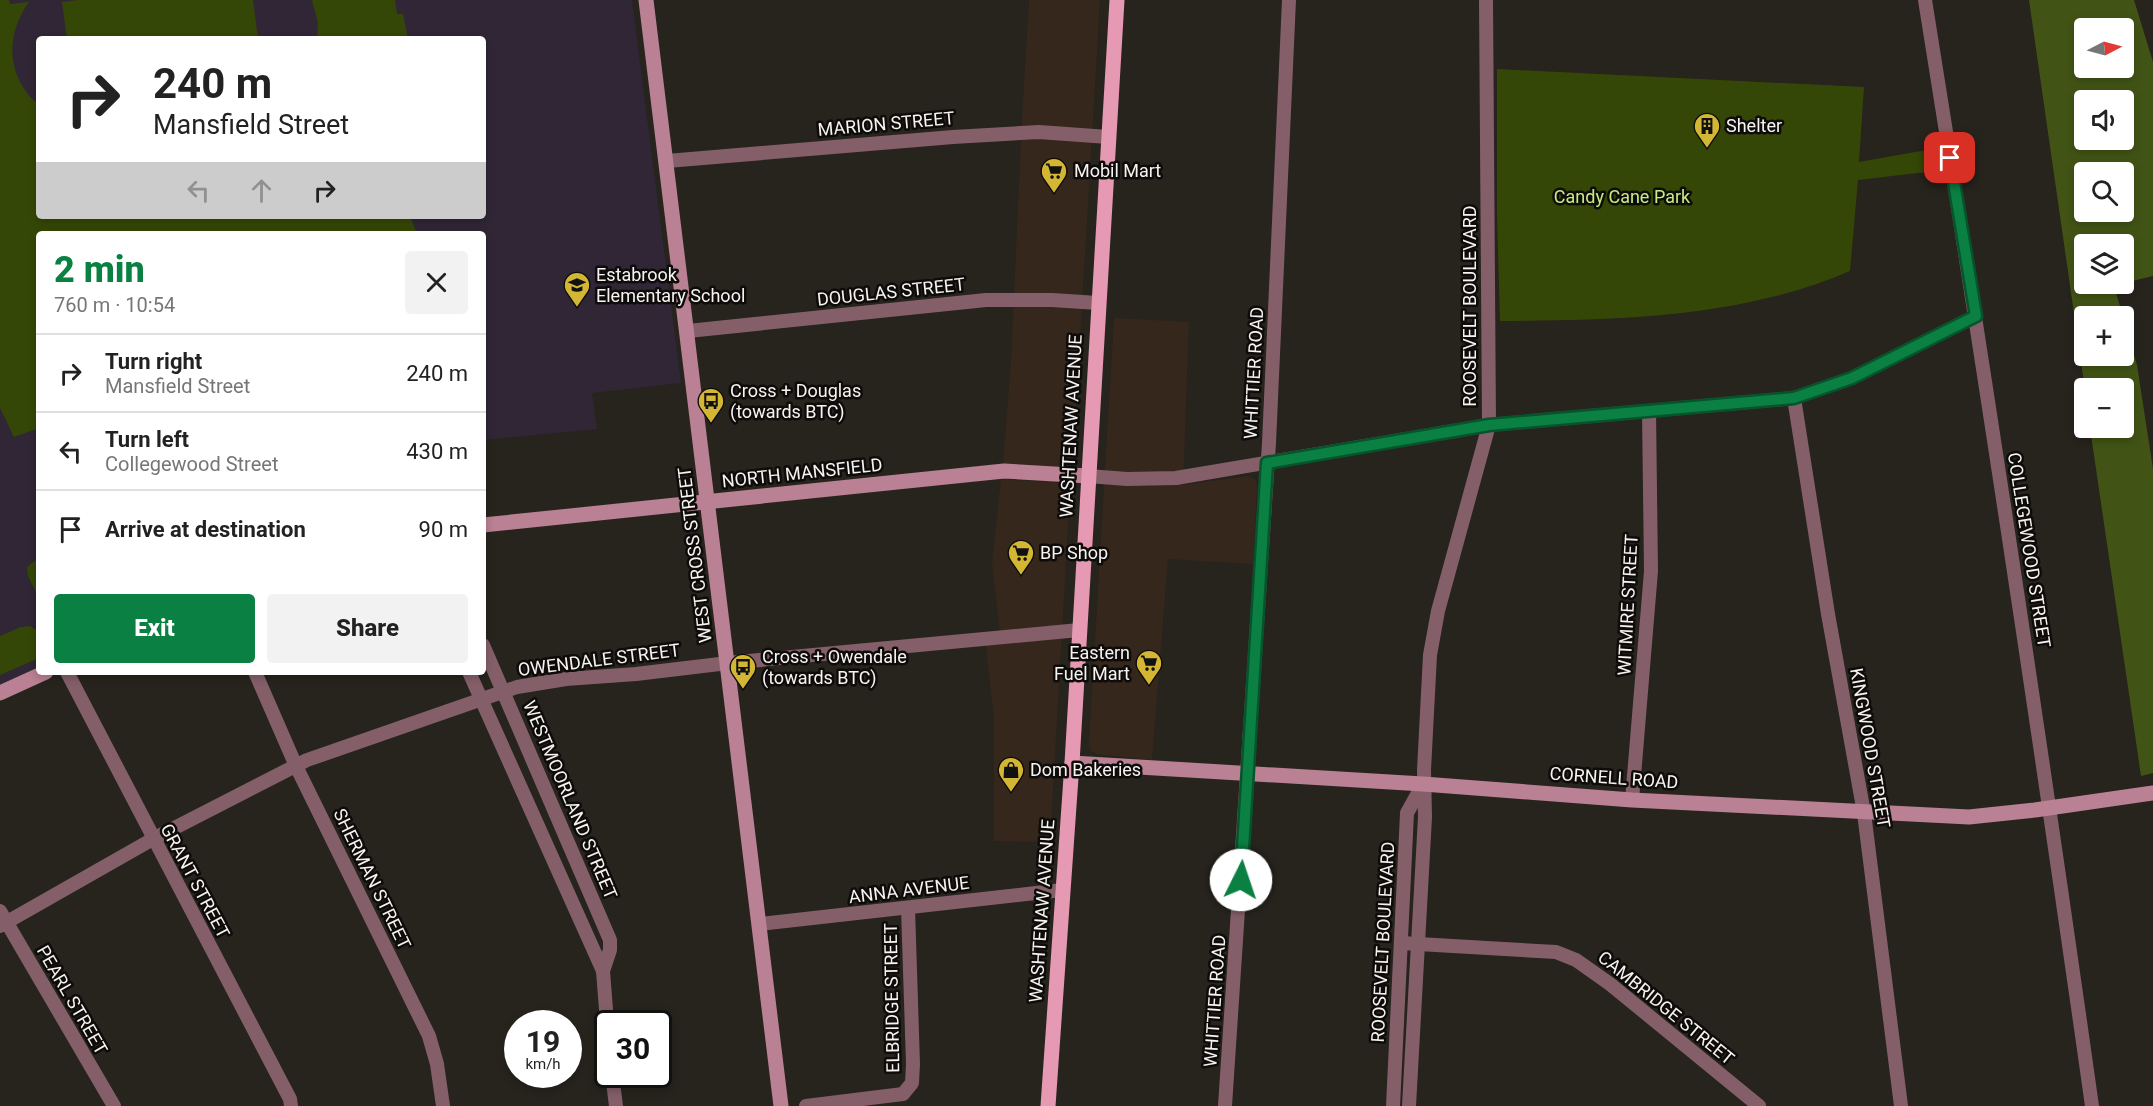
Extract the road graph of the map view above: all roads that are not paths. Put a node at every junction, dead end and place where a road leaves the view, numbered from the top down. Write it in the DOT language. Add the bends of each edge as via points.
graph roads {
  1 [pos="649,0"];
  2 [pos="1117,0"];
  3 [pos="1289,0"];
  4 [pos="1486,0"];
  5 [pos="1925,0"];
  6 [pos="1108,137"];
  7 [pos="667,161"];
  8 [pos="1098,303"];
  9 [pos="1976,316"];
  10 [pos="687,331"];
  11 [pos="1794,398"];
  12 [pos="1649,411"];
  13 [pos="1489,425"];
  14 [pos="1267,463"];
  15 [pos="1088,476"];
  16 [pos="709,502"];
  17 [pos="486,525"];
  18 [pos="1079,630"];
  19 [pos="486,652"];
  20 [pos="728,663"];
  21 [pos="39,675"];
  22 [pos="69,675"];
  23 [pos="256,675"];
  24 [pos="470,675"];
  25 [pos="503,691"];
  26 [pos="0,693"];
  27 [pos="480,698"];
  28 [pos="1072,764"];
  29 [pos="296,766"];
  30 [pos="1248,775"];
  31 [pos="1423,784"];
  32 [pos="2153,793"];
  33 [pos="1632,800"];
  34 [pos="2050,807"];
  35 [pos="1864,813"];
  36 [pos="153,839"];
  37 [pos="1062,890"];
  38 [pos="908,908"];
  39 [pos="2,920"];
  40 [pos="760,924"];
  41 [pos="1401,943"];
  42 [pos="1419,944"];
  43 [pos="603,971"];
  44 [pos="606,1010"];
  45 [pos="614,1088"];
  46 [pos="1903,1103"];
  47 [pos="114,1106"];
  48 [pos="291,1106"];
  49 [pos="443,1106"];
  50 [pos="616,1106"];
  51 [pos="781,1106"];
  52 [pos="806,1106"];
  53 [pos="1048,1106"];
  54 [pos="1226,1106"];
  55 [pos="1393,1106"];
  56 [pos="1409,1106"];
  57 [pos="1759,1106"];
  58 [pos="2092,1106"];
  1 -- 7 [label="street, WEST CROSS STREET"];
  2 -- 6 [label="main road, WASHTENAW AVENUE"];
  3 -- 14 [label="street, WHITTIER ROAD"];
  4 -- 13 [label="street, ROOSEVELT BOULEVARD"];
  5 -- 9 [label="street, COLLEGEWOOD STREET"];
  6 -- 7 [label="street, MARION STREET" via="1039,132 953,136"];
  6 -- 8 [label="main road, WASHTENAW AVENUE"];
  7 -- 10 [label="street, WEST CROSS STREET"];
  8 -- 10 [label="street, DOUGLAS STREET" via="986,300"];
  8 -- 15 [label="main road, WASHTENAW AVENUE"];
  9 -- 11 [label="street" via="1852,378"];
  9 -- 34 [label="street, COLLEGEWOOD STREET"];
  10 -- 16 [label="street, WEST CROSS STREET"];
  11 -- 12 [label="street"];
  11 -- 35 [label="street, KINGWOOD STREET"];
  12 -- 13 [label="street"];
  12 -- 33 [label="street, WITMIRE STREET" via="1651,571"];
  13 -- 14 [label="street"];
  13 -- 31 [label="street, ROOSEVELT BOULEVARD" via="1438,611 1430,655"];
  14 -- 15 [label="street" via="1157,479"];
  14 -- 30 [label="street, WHITTIER ROAD"];
  15 -- 16 [label="street, NORTH MANSFIELD" via="1004,471"];
  15 -- 18 [label="main road, WASHTENAW AVENUE"];
  16 -- 17 [label="street, NORTH MANSFIELD"];
  16 -- 20 [label="street, WEST CROSS STREET"];
  18 -- 20 [label="street, OWENDALE STREET"];
  18 -- 28 [label="main road, WASHTENAW AVENUE"];
  19 -- 25 [label="street, WESTMOORLAND STREET"];
  20 -- 25 [label="street, OWENDALE STREET" via="566,680"];
  20 -- 40 [label="street, WEST CROSS STREET"];
  21 -- 26 [label="street"];
  22 -- 36 [label="street, GRANT STREET"];
  23 -- 29 [label="street, SHERMAN STREET"];
  24 -- 27 [label="street, WESTMOORLAND STREET"];
  25 -- 27 [label="street, OWENDALE STREET"];
  25 -- 43 [label="street, WESTMOORLAND STREET" via="610,940"];
  27 -- 29 [label="street, OWENDALE STREET"];
  27 -- 43 [label="street, WESTMOORLAND STREET"];
  28 -- 30 [label="street, CORNELL ROAD"];
  28 -- 37 [label="main road, WASHTENAW AVENUE"];
  29 -- 36 [label="street, OWENDALE STREET"];
  29 -- 49 [label="street, SHERMAN STREET" via="429,1036 438,1064"];
  30 -- 31 [label="street, CORNELL ROAD"];
  30 -- 54 [label="street, WHITTIER ROAD"];
  31 -- 33 [label="street, CORNELL ROAD"];
  31 -- 41 [label="street, ROOSEVELT BOULEVARD" via="1407,813"];
  31 -- 42 [label="street, ROOSEVELT BOULEVARD"];
  32 -- 34 [label="street, CORNELL ROAD"];
  33 -- 35 [label="street, CORNELL ROAD"];
  34 -- 35 [label="street, CORNELL ROAD" via="1969,817"];
  34 -- 58 [label="street, COLLEGEWOOD STREET"];
  35 -- 46 [label="street, KINGWOOD STREET"];
  36 -- 39 [label="street, OWENDALE STREET"];
  36 -- 48 [label="street, GRANT STREET"];
  37 -- 38 [label="street, ANNA AVENUE"];
  37 -- 53 [label="main road, WASHTENAW AVENUE"];
  38 -- 40 [label="street, ANNA AVENUE"];
  38 -- 52 [label="street, ELBRIDGE STREET" via="912,1083 903,1094"];
  39 -- 47 [label="street, PEARL STREET"];
  40 -- 51 [label="street, WEST CROSS STREET"];
  41 -- 42 [label="street, CAMBRIDGE STREET"];
  41 -- 55 [label="street, ROOSEVELT BOULEVARD"];
  42 -- 56 [label="street, ROOSEVELT BOULEVARD"];
  42 -- 57 [label="street, CAMBRIDGE STREET" via="1556,952 1576,960"];
  43 -- 44 [label="street, WESTMOORLAND STREET"];
  45 -- 50 [label="street"];
}
